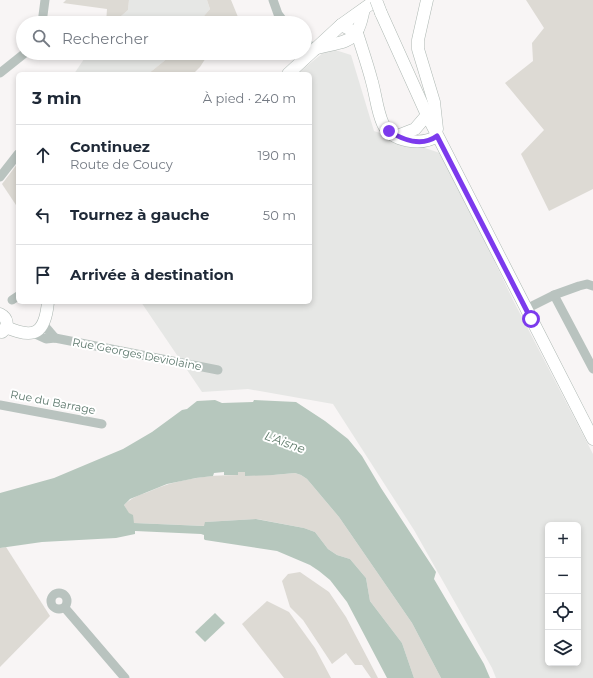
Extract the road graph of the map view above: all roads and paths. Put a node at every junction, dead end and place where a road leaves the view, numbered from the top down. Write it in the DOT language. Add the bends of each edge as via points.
graph roads {
  1 [pos="45,0"];
  2 [pos="273,0"];
  3 [pos="376,0"];
  4 [pos="427,0"];
  5 [pos="364,9"];
  6 [pos="43,16"];
  7 [pos="280,16"];
  8 [pos="341,25"];
  9 [pos="357,32"];
  10 [pos="345,42"];
  11 [pos="312,43"];
  12 [pos="312,45"];
  13 [pos="16,60"];
  14 [pos="298,60"];
  15 [pos="366,60"];
  16 [pos="289,72"];
  17 [pos="0,73"];
  18 [pos="427,115"];
  19 [pos="397,136"];
  20 [pos="437,136"];
  21 [pos="16,157"];
  22 [pos="0,177"];
  23 [pos="593,286"];
  24 [pos="554,295"];
  25 [pos="48,304"];
  26 [pos="526,309"];
  27 [pos="1,313"];
  28 [pos="43,324"];
  29 [pos="3,330"];
  30 [pos="33,333"];
  31 [pos="55,338"];
  32 [pos="593,369"];
  33 [pos="218,370"];
  34 [pos="0,405"];
  35 [pos="102,424"];
  36 [pos="593,439"];
  37 [pos="65,608"];
  38 [pos="125,678"];
  1 -- 6 [label="street"];
  2 -- 7 [label="street"];
  3 -- 5 [label="main road"];
  3 -- 18 [label="main road, bridge"];
  4 -- 20 [label="main road" via="418,49 434,102"];
  5 -- 8 [label="main road"];
  5 -- 9 [label="main road"];
  8 -- 9 [label="main road"];
  8 -- 10 [label="main road"];
  8 -- 11 [label="main road"];
  9 -- 10 [label="main road"];
  9 -- 15 [label="main road"];
  10 -- 12 [label="main road"];
  10 -- 15 [label="main road"];
  13 -- 17 [label="street"];
  14 -- 16 [label="main road"];
  15 -- 19 [label="main road" via="379,113 384,125"];
  18 -- 19 [label="main road" via="415,129"];
  18 -- 20 [label="main road"];
  19 -- 20 [label="main road" via="416,142"];
  20 -- 26 [label="main road"];
  21 -- 22 [label="street"];
  23 -- 24 [label="street" via="587,284"];
  24 -- 26 [label="street"];
  24 -- 32 [label="street"];
  25 -- 28 [label="main road"];
  26 -- 36 [label="main road"];
  27 -- 29 [label="main road" via="6,319"];
  28 -- 30 [label="main road"];
  28 -- 31 [label="street"];
  29 -- 30 [label="main road, Rue Georges Deviolaine"];
  30 -- 31 [label="street, Rue Georges Deviolaine" via="46,339"];
  31 -- 33 [label="street, Rue Georges Deviolaine"];
  34 -- 35 [label="street, Rue du Barrage"];
  37 -- 38 [label="street"];
}
